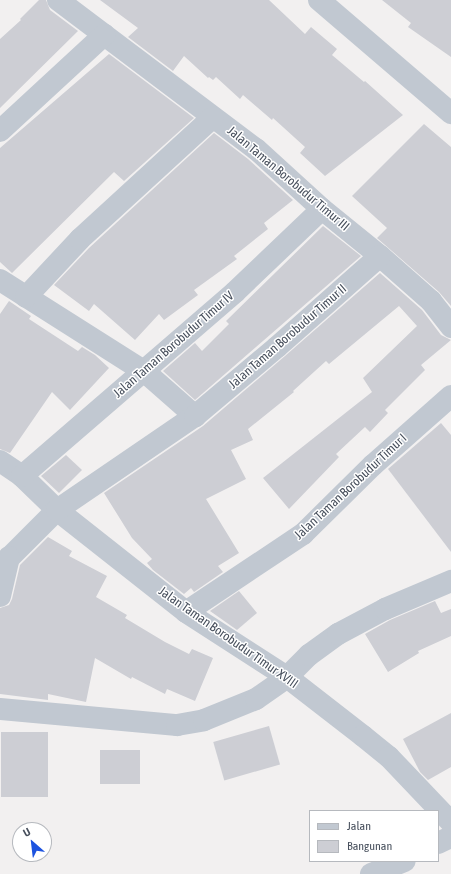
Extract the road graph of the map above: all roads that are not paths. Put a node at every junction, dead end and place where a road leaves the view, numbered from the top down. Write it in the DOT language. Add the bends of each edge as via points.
graph roads {
  1 [pos="58,0"];
  2 [pos="319,0"];
  3 [pos="104,35"];
  4 [pos="451,113"];
  5 [pos="213,117"];
  6 [pos="0,131"];
  7 [pos="322,209"];
  8 [pos="380,256"];
  9 [pos="0,280"];
  10 [pos="26,297"];
  11 [pos="451,326"];
  12 [pos="144,372"];
  13 [pos="451,396"];
  14 [pos="195,416"];
  15 [pos="0,461"];
  16 [pos="22,476"];
  17 [pos="56,510"];
  18 [pos="5,562"];
  19 [pos="451,580"];
  20 [pos="0,596"];
  21 [pos="186,612"];
  22 [pos="287,677"];
  23 [pos="0,709"];
  24 [pos="451,822"];
  25 [pos="451,837"];
  26 [pos="439,843"];
  27 [pos="402,862"];
  28 [pos="371,874"];
  1 -- 3 [label="street, Jalan Taman Borobudur Timur III"];
  2 -- 4 [label="street"];
  3 -- 5 [label="street, Jalan Taman Borobudur Timur III"];
  3 -- 6 [label="street"];
  5 -- 7 [label="street, Jalan Taman Borobudur Timur III" via="256,149"];
  5 -- 10 [label="street" via="80,240"];
  7 -- 8 [label="street, Jalan Taman Borobudur Timur III"];
  7 -- 12 [label="street, Jalan Taman Borobudur Timur IV" via="235,292"];
  8 -- 11 [label="street, Jalan Taman Borobudur Timur III" via="431,301"];
  8 -- 14 [label="street, Jalan Taman Borobudur Timur II"];
  9 -- 10 [label="street"];
  10 -- 12 [label="street"];
  12 -- 14 [label="street"];
  12 -- 16 [label="street, Jalan Taman Borobudur Timur IV"];
  13 -- 21 [label="street, Jalan Taman Borobudur Timur I" via="373,465 303,534"];
  14 -- 17 [label="street, Jalan Taman Borobudur Timur II"];
  15 -- 16 [label="street, Jalan Taman Borobudur Timur XVIII"];
  16 -- 17 [label="street, Jalan Taman Borobudur Timur XVIII"];
  17 -- 18 [label="street, Jalan Taman Borobudur Timur II"];
  17 -- 21 [label="street, Jalan Taman Borobudur Timur XVIII"];
  18 -- 20 [label="street"];
  19 -- 22 [label="street" via="385,609 338,634 309,655"];
  21 -- 22 [label="street, Jalan Taman Borobudur Timur XVIII"];
  22 -- 23 [label="street" via="256,699 204,720 177,725"];
  22 -- 24 [label="street, Jalan Taman Borobudur Timur XVIII" via="389,757"];
  25 -- 26 [label="street"];
  27 -- 28 [label="street"];
}
